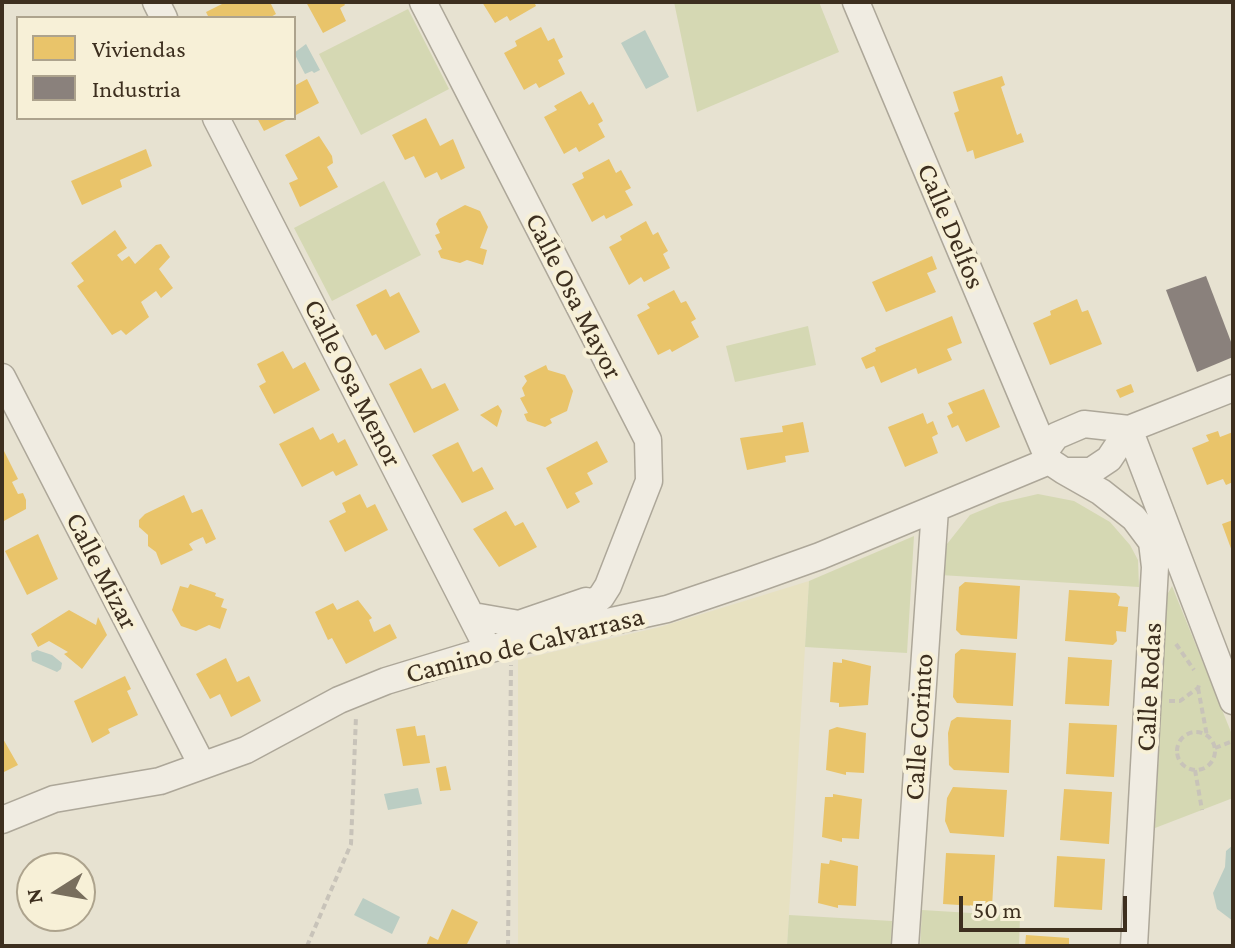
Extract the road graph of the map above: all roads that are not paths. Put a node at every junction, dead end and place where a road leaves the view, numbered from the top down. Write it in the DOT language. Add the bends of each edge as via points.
graph roads {
  1 [pos="423,2"];
  2 [pos="856,2"];
  3 [pos="217,120"];
  4 [pos="2,377"];
  5 [pos="1233,388"];
  6 [pos="1117,434"];
  7 [pos="1053,461"];
  8 [pos="935,509"];
  9 [pos="1160,539"];
  10 [pos="473,616"];
  11 [pos="529,633"];
  12 [pos="1233,701"];
  13 [pos="202,765"];
  14 [pos="2,820"];
  15 [pos="905,946"];
  16 [pos="1134,946"];
  1 -- 11 [label="street, Calle Osa Mayor" via="648,440 649,481 601,597"];
  2 -- 7 [label="street, Calle Delfos"];
  3 -- 10 [label="street, Calle Osa Menor"];
  4 -- 13 [label="street, Calle Mizar"];
  5 -- 6 [label="street"];
  6 -- 7 [label="street" via="1109,459 1091,471"];
  6 -- 7 [label="street" via="1084,424 1056,436"];
  6 -- 9 [label="street"];
  7 -- 8 [label="street, Camino de Calvarrasa"];
  7 -- 9 [label="street"];
  8 -- 11 [label="street, Camino de Calvarrasa" via="667,609"];
  8 -- 15 [label="street, Calle Corinto"];
  9 -- 12 [label="street"];
  9 -- 16 [label="street, Calle Rodas"];
  10 -- 11 [label="street, Calle Osa Menor"];
  10 -- 11 [label="street"];
  11 -- 13 [label="street, Camino de Calvarrasa" via="352,694 246,750"];
  13 -- 14 [label="street, Camino de Calvarrasa" via="160,781 54,799"];
}
